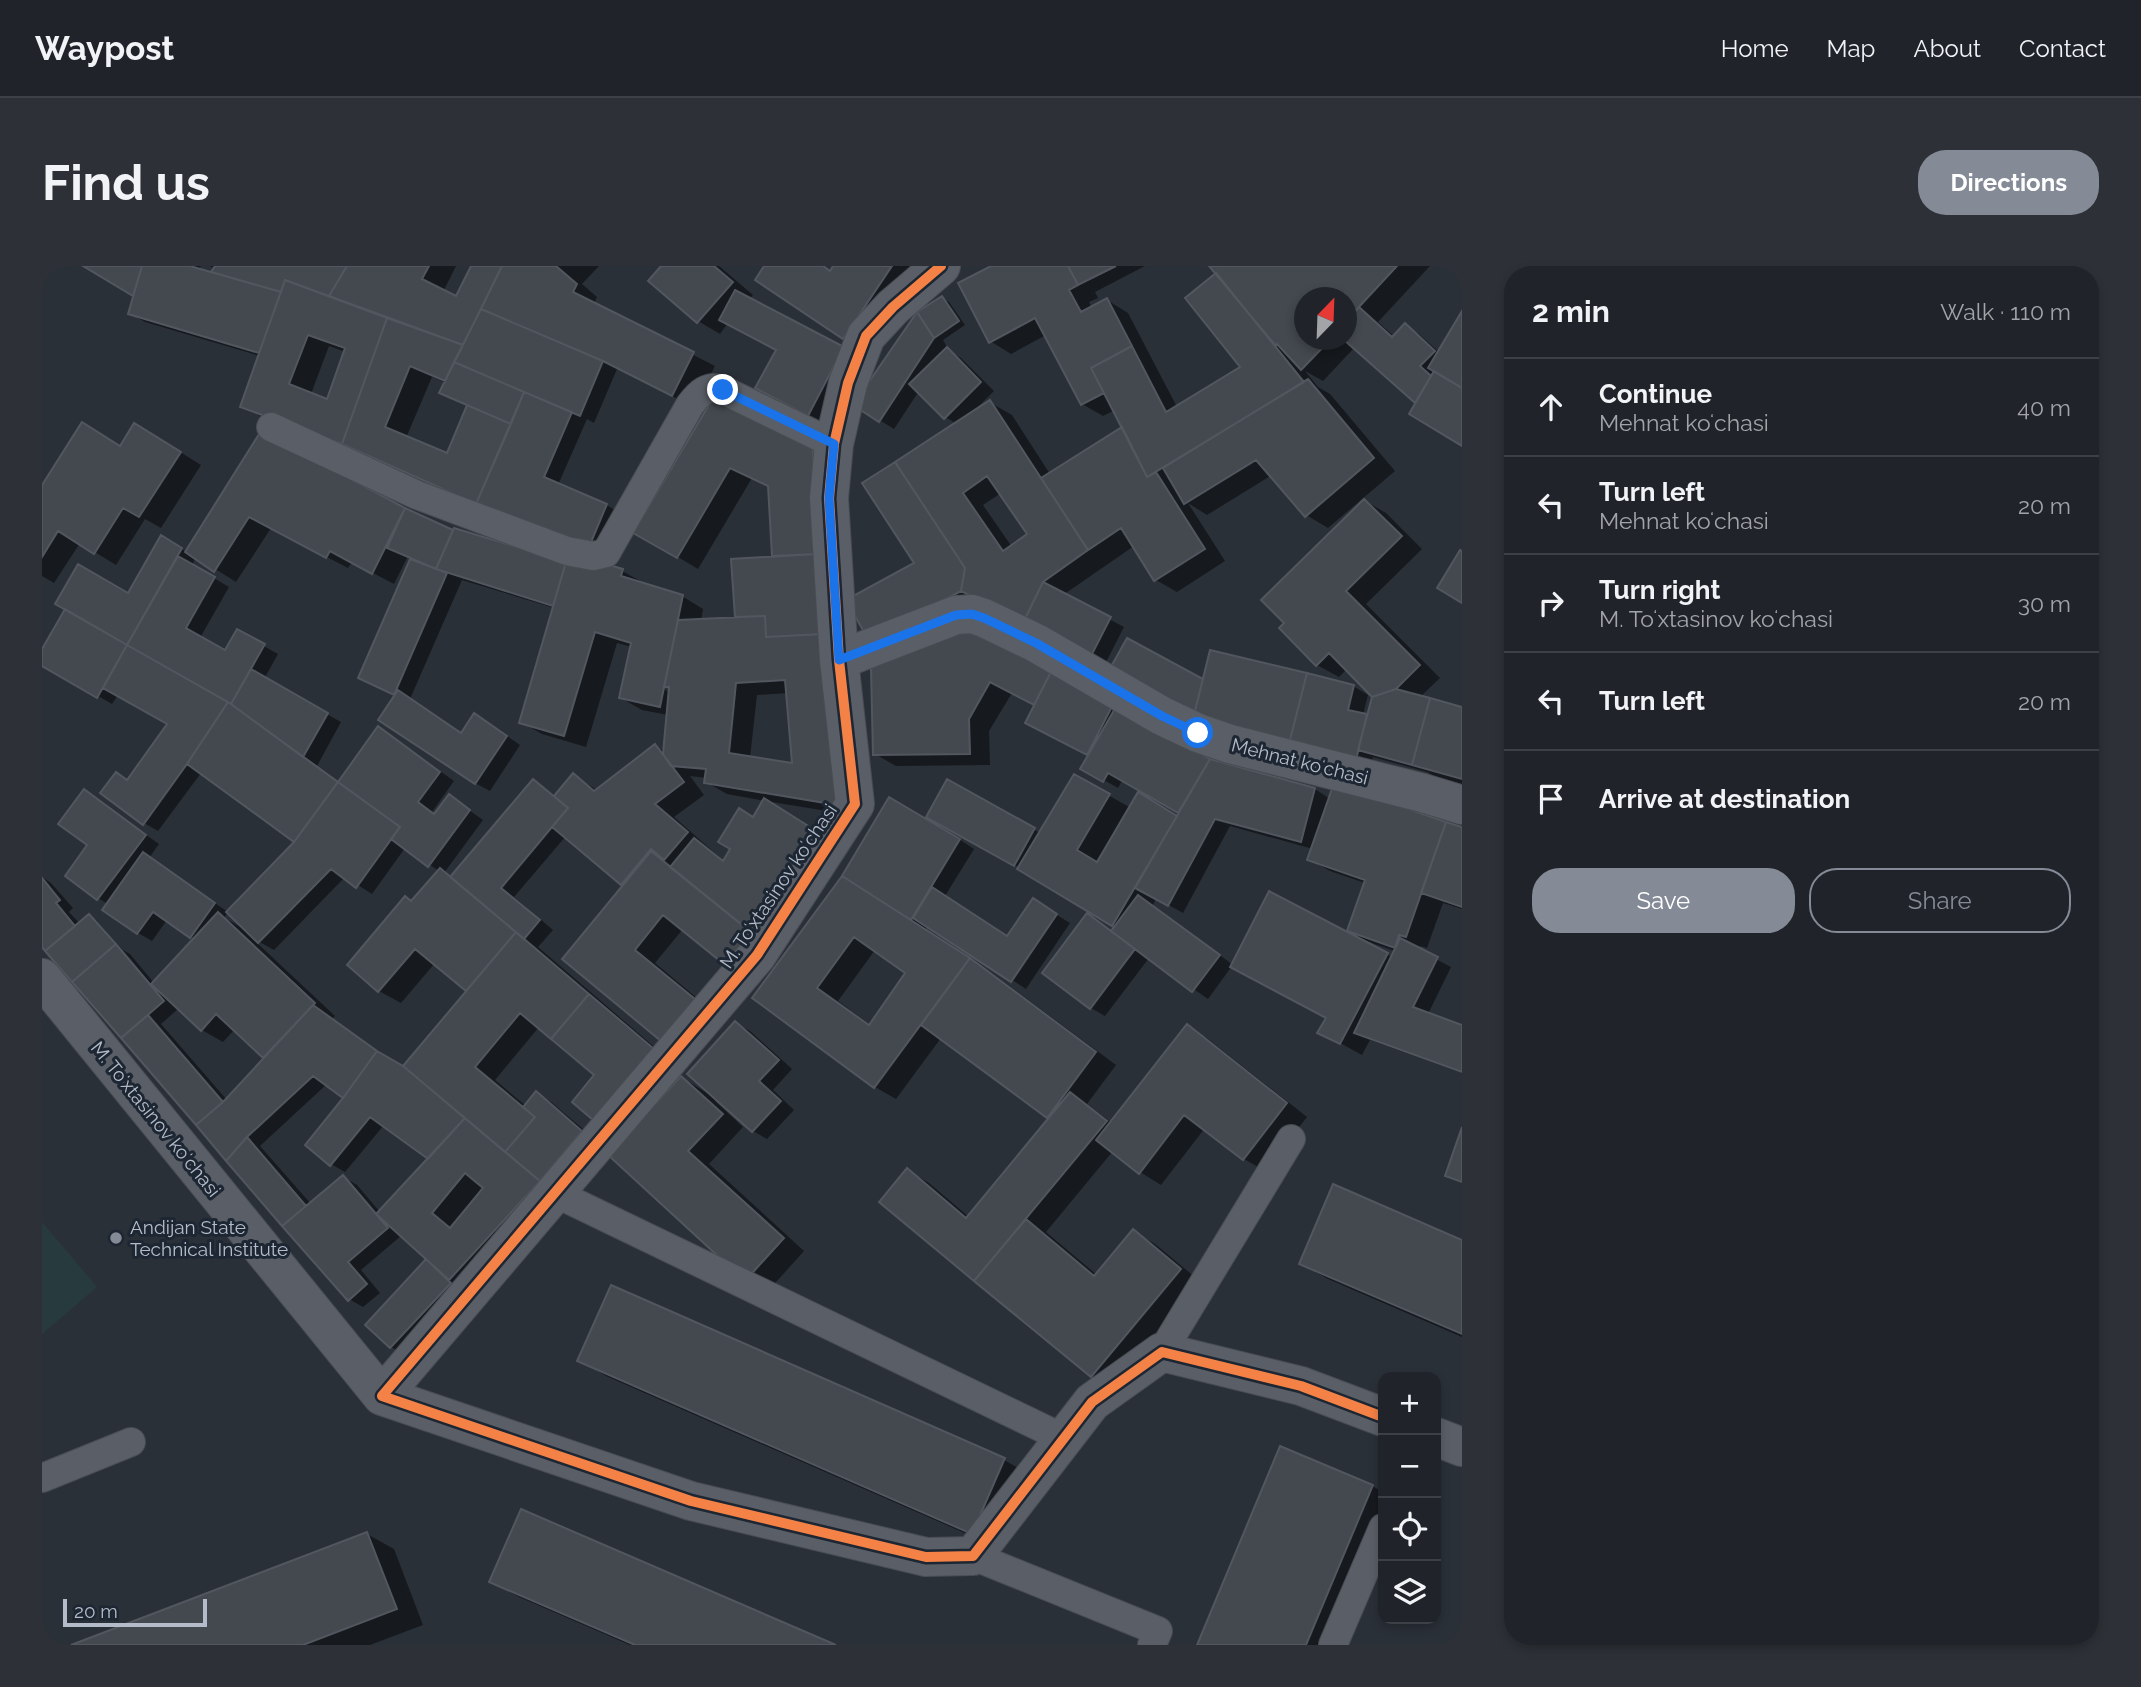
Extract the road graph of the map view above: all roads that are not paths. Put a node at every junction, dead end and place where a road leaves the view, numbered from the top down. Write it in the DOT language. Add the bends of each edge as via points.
graph roads {
  1 [pos="941,266"];
  2 [pos="271,427"];
  3 [pos="834,444"];
  4 [pos="839,660"];
  5 [pos="1462,805"];
  6 [pos="42,978"];
  7 [pos="1291,1139"];
  8 [pos="555,1193"];
  9 [pos="1162,1352"];
  10 [pos="382,1396"];
  11 [pos="1378,1415"];
  12 [pos="1063,1438"];
  13 [pos="1441,1439"];
  14 [pos="131,1442"];
  15 [pos="1462,1447"];
  16 [pos="42,1478"];
  17 [pos="1378,1540"];
  18 [pos="973,1556"];
  19 [pos="1152,1645"];
  20 [pos="1334,1645"];
  1 -- 3 [label="street, M. Toʻxtasinov koʻchasi" via="866,337 848,383"];
  2 -- 3 [label="lane" via="417,495 567,551 593,556 610,546 698,393 716,387"];
  3 -- 4 [label="street, M. Toʻxtasinov koʻchasi" via="829,498"];
  4 -- 5 [label="street, Mehnat koʻchasi" via="956,615 972,614 1036,643 1198,733"];
  4 -- 8 [label="street, M. Toʻxtasinov koʻchasi" via="855,804 757,955"];
  6 -- 10 [label="street, M. Toʻxtasinov koʻchasi"];
  7 -- 9 [label="lane"];
  8 -- 10 [label="street, M. Toʻxtasinov koʻchasi"];
  8 -- 12 [label="lane"];
  9 -- 11 [label="street" via="1301,1386"];
  9 -- 12 [label="street" via="1092,1402"];
  10 -- 18 [label="street" via="691,1501 926,1557"];
  12 -- 18 [label="street"];
  13 -- 15 [label="street"];
  14 -- 16 [label="lane"];
  17 -- 20 [label="lane"];
  18 -- 19 [label="lane" via="1157,1631"];
}
